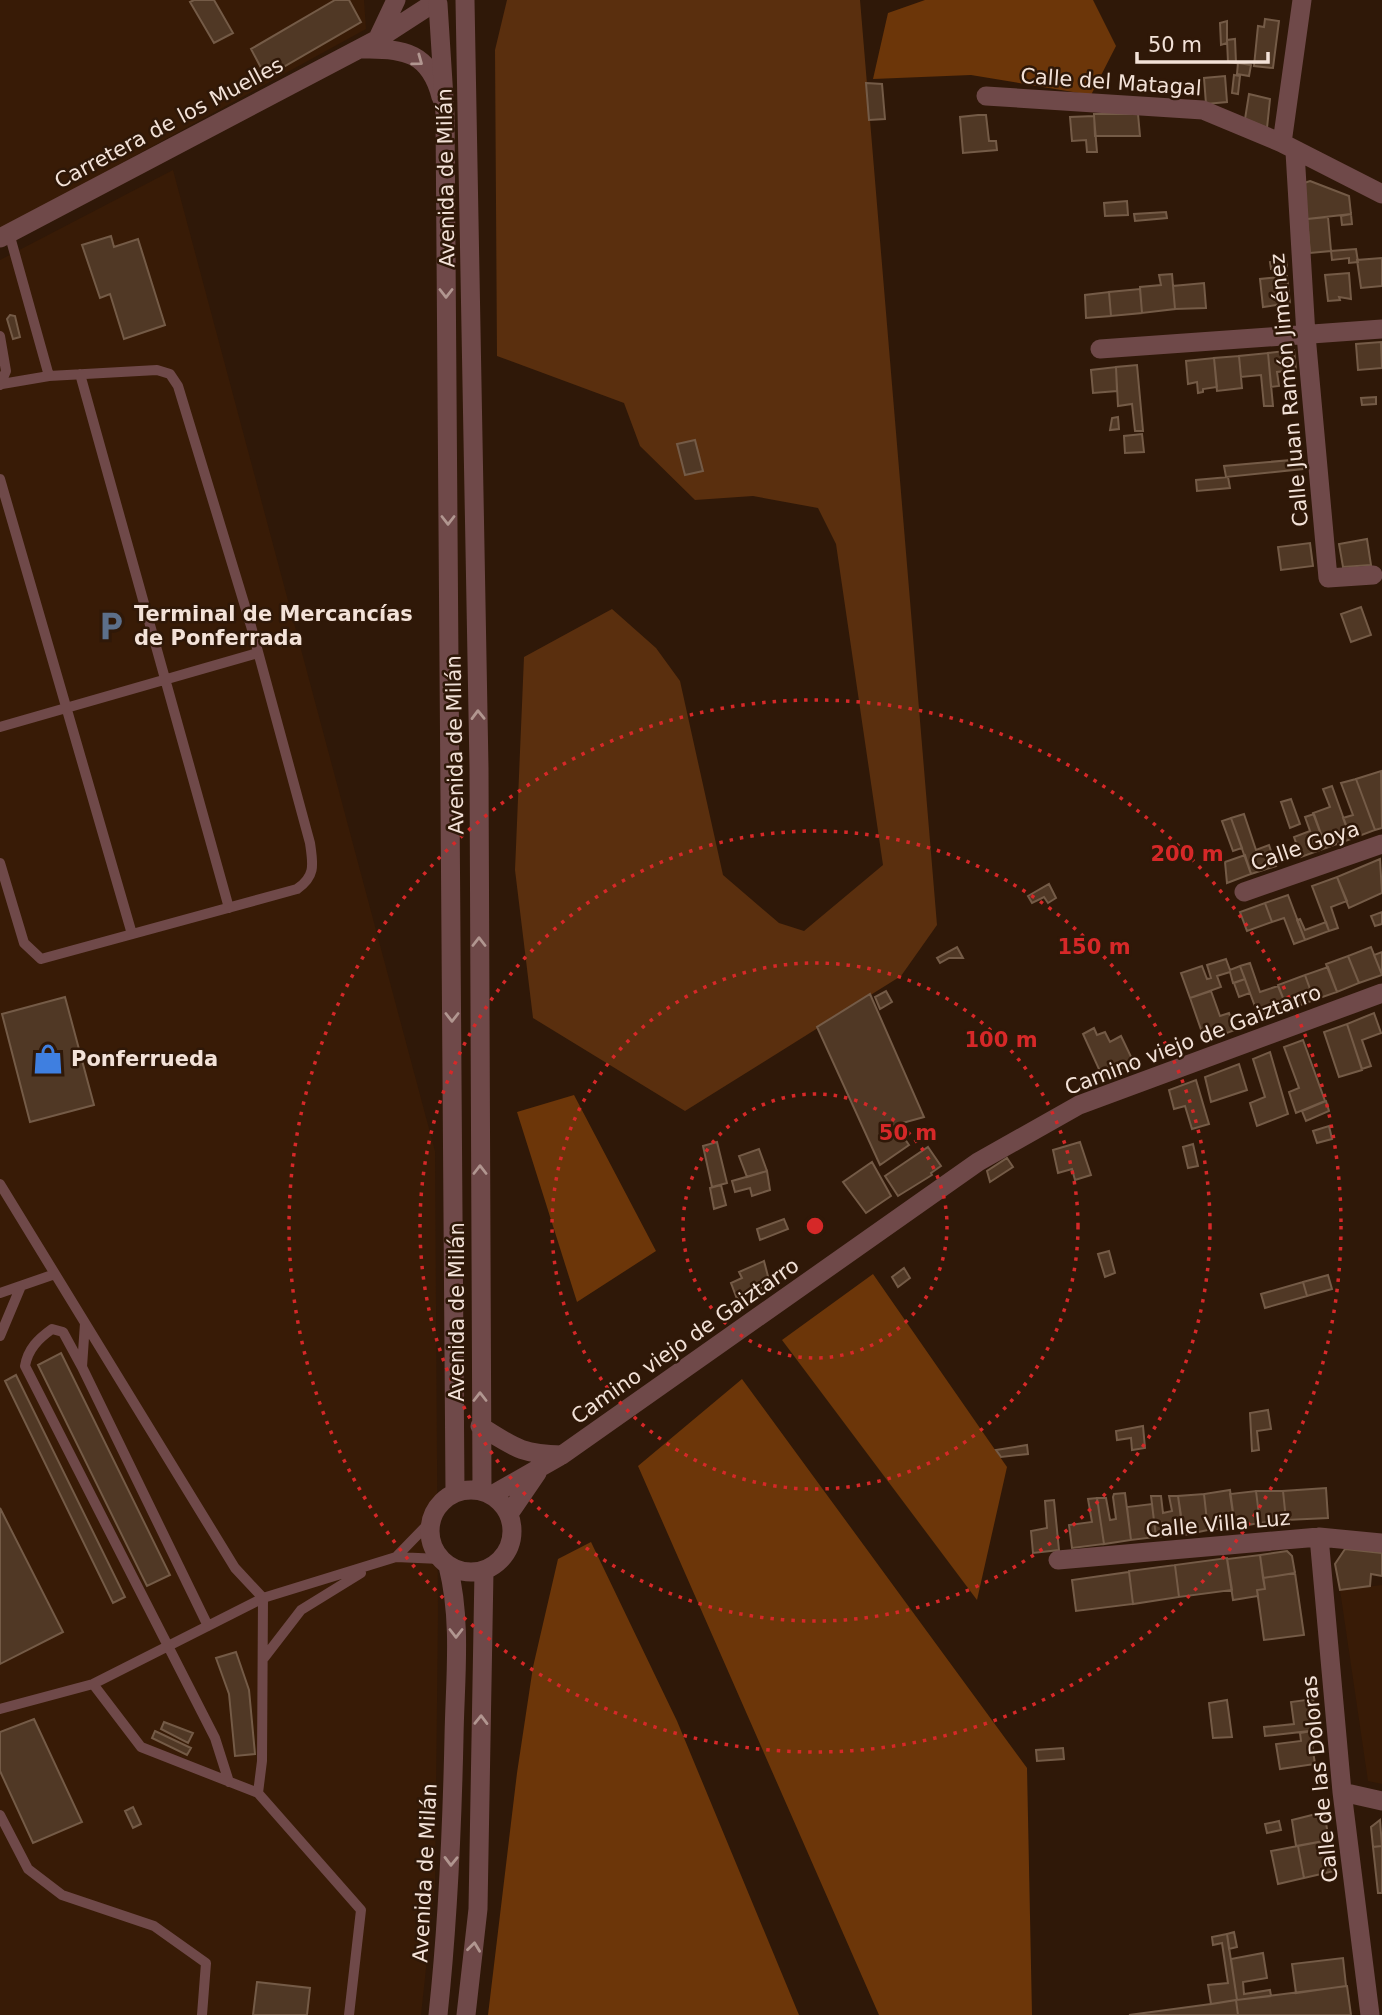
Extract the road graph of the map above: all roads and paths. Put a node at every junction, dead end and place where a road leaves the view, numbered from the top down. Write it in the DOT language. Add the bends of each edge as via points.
graph roads {
  1 [pos="396,0"];
  2 [pos="465,0"];
  3 [pos="1302,0"];
  4 [pos="436,2"];
  5 [pos="378,39"];
  6 [pos="359,49"];
  7 [pos="986,96"];
  8 [pos="445,114"];
  9 [pos="1289,147"];
  10 [pos="1382,194"];
  11 [pos="4,236"];
  12 [pos="1382,329"];
  13 [pos="1306,335"];
  14 [pos="0,336"];
  15 [pos="1100,349"];
  16 [pos="80,374"];
  17 [pos="49,376"];
  18 [pos="1,385"];
  19 [pos="0,479"];
  20 [pos="1373,575"];
  21 [pos="258,653"];
  22 [pos="165,679"];
  23 [pos="65,708"];
  24 [pos="0,727"];
  25 [pos="1382,844"];
  26 [pos="0,863"];
  27 [pos="1244,892"];
  28 [pos="229,908"];
  29 [pos="132,934"];
  30 [pos="1382,993"];
  31 [pos="0,1184"];
  32 [pos="55,1274"];
  33 [pos="21,1286"];
  34 [pos="0,1293"];
  35 [pos="85,1323"];
  36 [pos="0,1336"];
  37 [pos="82,1367"];
  38 [pos="480,1426"];
  39 [pos="562,1455"];
  40 [pos="539,1469"];
  41 [pos="456,1491"];
  42 [pos="487,1492"];
  43 [pos="509,1514"];
  44 [pos="430,1522"];
  45 [pos="1319,1537"];
  46 [pos="1382,1543"];
  47 [pos="396,1557"];
  48 [pos="1058,1560"];
  49 [pos="383,1561"];
  50 [pos="444,1563"];
  51 [pos="484,1570"];
  52 [pos="263,1598"];
  53 [pos="208,1626"];
  54 [pos="169,1646"];
  55 [pos="263,1660"];
  56 [pos="93,1684"];
  57 [pos="0,1709"];
  58 [pos="229,1782"];
  59 [pos="1342,1792"];
  60 [pos="258,1793"];
  61 [pos="1382,1801"];
  62 [pos="0,1815"];
  63 [pos="202,2015"];
  64 [pos="349,2015"];
  65 [pos="438,2015"];
  66 [pos="466,2015"];
  67 [pos="1370,2015"];
  1 -- 5 [label="street"];
  38 -- 2 [label="street, Avenida de Milán, one-way" via="479,768"];
  3 -- 9 [label="street, Calle Juan Ramón Jiménez"];
  4 -- 5 [label="street, Carretera de los Muelles"];
  4 -- 8 [label="street, Avenida de Milán"];
  5 -- 6 [label="street, Carretera de los Muelles"];
  6 -- 8 [label="street, Carretera de los Muelles, one-way" via="395,48 421,59 436,79"];
  6 -- 11 [label="street, Carretera de los Muelles"];
  7 -- 9 [label="street, Calle del Matagal" via="1203,110"];
  8 -- 41 [label="street, Avenida de Milán, one-way"];
  9 -- 10 [label="street, Calle del Matagal"];
  9 -- 13 [label="street, Calle Juan Ramón Jiménez"];
  11 -- 17 [label="lane"];
  12 -- 13 [label="street"];
  13 -- 15 [label="street"];
  13 -- 20 [label="street, Calle Juan Ramón Jiménez" via="1328,578"];
  14 -- 18 [label="lane" via="6,371"];
  16 -- 17 [label="lane"];
  16 -- 21 [label="lane" via="157,370 170,374 178,386"];
  16 -- 22 [label="lane"];
  17 -- 18 [label="lane"];
  19 -- 23 [label="lane"];
  21 -- 22 [label="lane"];
  21 -- 28 [label="lane" via="314,869 308,882 297,889"];
  22 -- 23 [label="lane"];
  22 -- 28 [label="lane"];
  23 -- 24 [label="lane"];
  23 -- 29 [label="lane"];
  25 -- 27 [label="street, Calle Goya"];
  26 -- 29 [label="lane" via="24,943 41,959"];
  28 -- 29 [label="lane"];
  30 -- 39 [label="street, Camino viejo de Gaiztarro" via="1079,1105 978,1162"];
  31 -- 32 [label="lane"];
  32 -- 33 [label="lane"];
  32 -- 35 [label="lane"];
  33 -- 34 [label="lane"];
  33 -- 36 [label="lane"];
  35 -- 37 [label="lane"];
  35 -- 52 [label="lane" via="235,1568"];
  37 -- 53 [label="lane"];
  37 -- 54 [label="lane" via="63,1332 52,1329 39,1338 25,1366"];
  38 -- 39 [label="street" via="530,1455"];
  38 -- 42 [label="street, Avenida de Milán"];
  39 -- 40 [label="street, Camino viejo de Gaiztarro"];
  40 -- 42 [label="street, Camino viejo de Gaiztarro"];
  40 -- 43 [label="street, Camino viejo de Gaiztarro"];
  41 -- 42 [label="street"];
  41 -- 44 [label="street" via="443,1499"];
  42 -- 43 [label="street"];
  43 -- 51 [label="street" via="512,1539 495,1564"];
  44 -- 47 [label="lane"];
  44 -- 50 [label="street" via="430,1543"];
  45 -- 46 [label="street, Calle Villa Luz"];
  45 -- 48 [label="street, Calle Villa Luz"];
  45 -- 59 [label="street, Calle de las Doloras"];
  47 -- 49 [label="lane"];
  47 -- 50 [label="lane"];
  49 -- 52 [label="lane"];
  49 -- 55 [label="lane" via="301,1610"];
  50 -- 51 [label="street" via="462,1572"];
  50 -- 65 [label="street, Avenida de Milán, one-way" via="456,1601 456,1650 450,1911"];
  66 -- 51 [label="street, one-way" via="478,1909"];
  52 -- 53 [label="lane"];
  52 -- 55 [label="lane"];
  53 -- 54 [label="lane"];
  54 -- 56 [label="lane"];
  54 -- 58 [label="lane" via="215,1738"];
  55 -- 60 [label="lane"];
  56 -- 57 [label="lane"];
  56 -- 58 [label="lane" via="141,1747"];
  58 -- 60 [label="lane"];
  59 -- 61 [label="street"];
  59 -- 67 [label="street, Calle de las Doloras"];
  60 -- 64 [label="lane" via="361,1910"];
  62 -- 63 [label="lane" via="28,1869 62,1895 154,1926 206,1963"];
}
